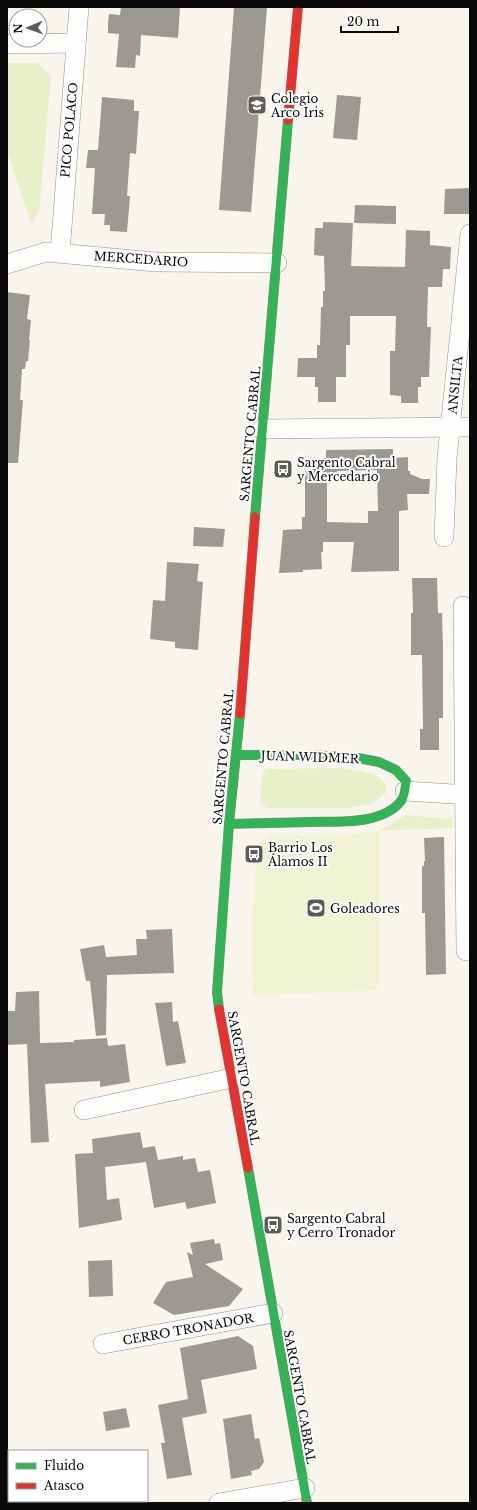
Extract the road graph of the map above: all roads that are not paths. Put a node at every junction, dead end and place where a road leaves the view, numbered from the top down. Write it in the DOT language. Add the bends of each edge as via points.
graph roads {
  1 [pos="79,7"];
  2 [pos="298,7"];
  3 [pos="76,42"];
  4 [pos="7,44"];
  5 [pos="470,234"];
  6 [pos="60,253"];
  7 [pos="277,263"];
  8 [pos="7,264"];
  9 [pos="451,427"];
  10 [pos="470,427"];
  11 [pos="262,429"];
  12 [pos="444,537"];
  13 [pos="463,606"];
  14 [pos="237,755"];
  15 [pos="404,784"];
  16 [pos="467,794"];
  17 [pos="229,824"];
  18 [pos="466,951"];
  19 [pos="232,1078"];
  20 [pos="84,1110"];
  21 [pos="273,1313"];
  22 [pos="103,1344"];
  23 [pos="306,1495"];
  24 [pos="219,1503"];
  1 -- 3 [label="street, PICO POLACO"];
  2 -- 7 [label="main road, SARGENTO CABRAL"];
  3 -- 4 [label="street"];
  3 -- 6 [label="street, PICO POLACO"];
  5 -- 9 [label="street, ANSILTA"];
  6 -- 7 [label="street, MERCEDARIO" via="156,262"];
  6 -- 8 [label="street, MERCEDARIO" via="46,252"];
  7 -- 11 [label="main road, SARGENTO CABRAL"];
  9 -- 10 [label="street"];
  9 -- 11 [label="street"];
  9 -- 12 [label="street, ANSILTA" via="447,458"];
  11 -- 14 [label="main road, SARGENTO CABRAL"];
  13 -- 16 [label="street"];
  14 -- 15 [label="main road, JUAN WIDMER" via="341,756 373,760 390,766"];
  14 -- 17 [label="main road, SARGENTO CABRAL"];
  15 -- 16 [label="street"];
  15 -- 17 [label="main road" via="401,801 391,810 367,819 345,822"];
  16 -- 18 [label="street"];
  17 -- 19 [label="main road, SARGENTO CABRAL" via="218,992"];
  19 -- 20 [label="street"];
  19 -- 21 [label="main road, SARGENTO CABRAL"];
  21 -- 22 [label="street, CERRO TRONADOR"];
  21 -- 23 [label="main road, SARGENTO CABRAL"];
  23 -- 24 [label="street"];
}
